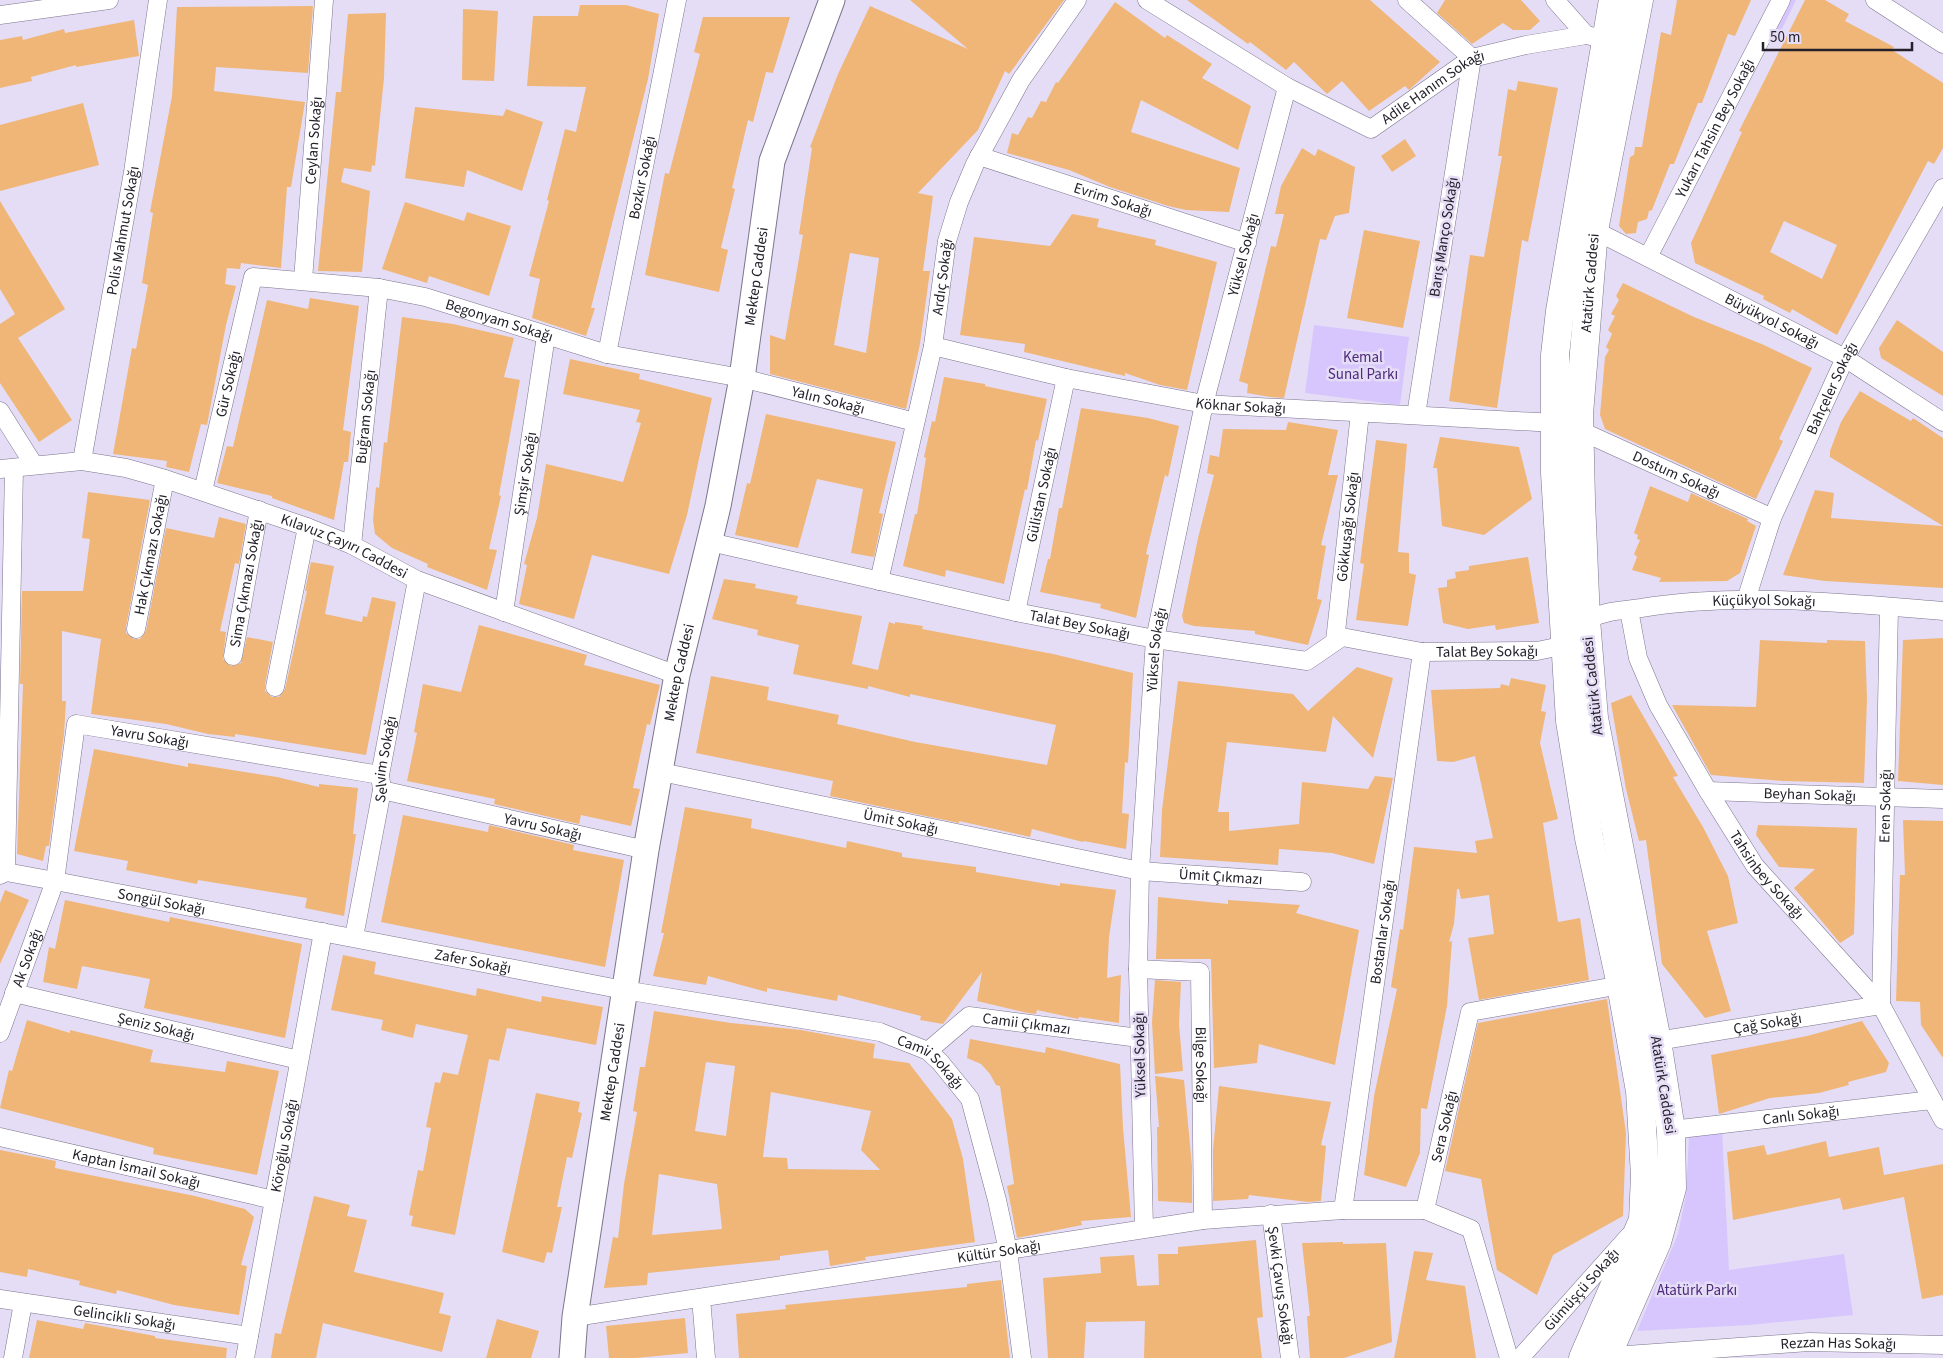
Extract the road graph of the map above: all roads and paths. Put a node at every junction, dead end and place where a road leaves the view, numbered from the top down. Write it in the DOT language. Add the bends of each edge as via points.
graph roads {
  1 [pos="109,0"];
  2 [pos="158,0"];
  3 [pos="324,0"];
  4 [pos="677,0"];
  5 [pos="832,0"];
  6 [pos="1078,0"];
  7 [pos="1146,0"];
  8 [pos="1407,0"];
  9 [pos="1555,0"];
  10 [pos="1613,0"];
  11 [pos="1639,0"];
  12 [pos="1781,0"];
  13 [pos="1875,0"];
  14 [pos="0,15"];
  15 [pos="1596,37"];
  16 [pos="1943,44"];
  17 [pos="1472,58"];
  18 [pos="1287,87"];
  19 [pos="979,156"];
  20 [pos="1943,188"];
  21 [pos="1594,230"];
  22 [pos="1247,243"];
  23 [pos="1648,256"];
  24 [pos="254,277"];
  25 [pos="303,280"];
  26 [pos="379,288"];
  27 [pos="546,336"];
  28 [pos="933,346"];
  29 [pos="607,354"];
  30 [pos="1845,358"];
  31 [pos="742,378"];
  32 [pos="1066,378"];
  33 [pos="1204,404"];
  34 [pos="0,411"];
  35 [pos="1360,413"];
  36 [pos="1416,415"];
  37 [pos="915,422"];
  38 [pos="1943,422"];
  39 [pos="1555,423"];
  40 [pos="1581,431"];
  41 [pos="82,461"];
  42 [pos="34,466"];
  43 [pos="7,468"];
  44 [pos="164,480"];
  45 [pos="203,491"];
  46 [pos="260,510"];
  47 [pos="1772,518"];
  48 [pos="306,527"];
  49 [pos="710,542"];
  50 [pos="352,545"];
  51 [pos="417,580"];
  52 [pos="879,581"];
  53 [pos="1746,600"];
  54 [pos="1889,607"];
  55 [pos="1629,610"];
  56 [pos="1943,611"];
  57 [pos="504,612"];
  58 [pos="1016,612"];
  59 [pos="1586,620"];
  60 [pos="136,629"];
  61 [pos="1155,639"];
  62 [pos="1335,641"];
  63 [pos="1566,646"];
  64 [pos="1422,652"];
  65 [pos="233,656"];
  66 [pos="677,675"];
  67 [pos="275,687"];
  68 [pos="660,772"];
  69 [pos="381,782"];
  70 [pos="1708,791"];
  71 [pos="1886,797"];
  72 [pos="1943,799"];
  73 [pos="646,850"];
  74 [pos="1140,871"];
  75 [pos="3,874"];
  76 [pos="55,881"];
  77 [pos="1302,882"];
  78 [pos="323,932"];
  79 [pos="354,937"];
  80 [pos="1138,969"];
  81 [pos="1621,986"];
  82 [pos="624,990"];
  83 [pos="14,992"];
  84 [pos="1881,1005"];
  85 [pos="0,1034"];
  86 [pos="1139,1038"];
  87 [pos="1656,1041"];
  88 [pos="928,1051"];
  89 [pos="300,1060"];
  90 [pos="1932,1100"];
  91 [pos="1943,1120"];
  92 [pos="1671,1130"];
  93 [pos="0,1137"];
  94 [pos="274,1200"];
  95 [pos="1343,1210"];
  96 [pos="1425,1210"];
  97 [pos="1271,1214"];
  98 [pos="1203,1220"];
  99 [pos="1642,1220"];
  100 [pos="1144,1228"];
  101 [pos="1008,1251"];
  102 [pos="701,1298"];
  103 [pos="0,1299"];
  104 [pos="24,1304"];
  105 [pos="576,1317"];
  106 [pos="248,1336"];
  107 [pos="1943,1345"];
  108 [pos="13,1358"];
  109 [pos="244,1358"];
  110 [pos="572,1358"];
  111 [pos="706,1358"];
  112 [pos="1022,1358"];
  113 [pos="1290,1358"];
  114 [pos="1509,1358"];
  115 [pos="1520,1358"];
  116 [pos="1594,1358"];
  1 -- 14 [label="street"];
  2 -- 41 [label="street, Polis Mahmut Sokağı" via="133,172"];
  3 -- 25 [label="street, Ceylan Sokağı"];
  4 -- 29 [label="street, Bozkır Sokağı"];
  5 -- 31 [label="street, Mektep Caddesi" via="772,161"];
  6 -- 19 [label="street, Ardıç Sokağı" via="1021,80"];
  7 -- 18 [label="street, Adile Hanım Sokağı"];
  8 -- 17 [label="street"];
  9 -- 15 [label="street"];
  10 -- 15 [label="main road, Atatürk Caddesi"];
  11 -- 21 [label="main road, Atatürk Caddesi"];
  12 -- 23 [label="street, Yukarı Tahsin Bey Sokağı"];
  13 -- 16 [label="street"];
  15 -- 17 [label="street, Adile Hanım Sokağı" via="1526,45"];
  15 -- 39 [label="main road, Atatürk Caddesi" via="1555,355"];
  17 -- 18 [label="street, Adile Hanım Sokağı" via="1371,129"];
  17 -- 36 [label="street, Barış Manço Sokağı"];
  18 -- 22 [label="street, Yüksel Sokağı"];
  19 -- 22 [label="street, Evrim Sokağı"];
  19 -- 28 [label="street, Ardıç Sokağı" via="959,202 947,241"];
  20 -- 30 [label="street, Bahçeler Sokağı"];
  21 -- 23 [label="street, Büyükyol Sokağı"];
  21 -- 40 [label="main road, Atatürk Caddesi" via="1579,414"];
  22 -- 33 [label="street, Yüksel Sokağı"];
  23 -- 30 [label="street, Büyükyol Sokağı"];
  24 -- 25 [label="street, Begonyam Sokağı"];
  24 -- 45 [label="street, Gür Sokağı"];
  25 -- 26 [label="street, Begonyam Sokağı"];
  26 -- 27 [label="street, Begonyam Sokağı" via="425,297"];
  26 -- 50 [label="street, Buğram Sokağı"];
  27 -- 29 [label="street, Begonyam Sokağı"];
  27 -- 57 [label="street, Şimşir Sokağı"];
  28 -- 32 [label="street, Köknar Sokağı"];
  28 -- 37 [label="street, Ardıç Sokağı"];
  29 -- 31 [label="street, Begonyam Sokağı"];
  30 -- 38 [label="street, Büyükyol Sokağı"];
  30 -- 47 [label="street, Bahçeler Sokağı"];
  31 -- 37 [label="street, Yalın Sokağı"];
  31 -- 49 [label="street, Mektep Caddesi"];
  32 -- 33 [label="street, Köknar Sokağı"];
  32 -- 58 [label="street, Gülistan Sokağı"];
  33 -- 35 [label="street, Köknar Sokağı"];
  33 -- 61 [label="street, Yüksel Sokağı"];
  34 -- 42 [label="street"];
  35 -- 36 [label="street, Köknar Sokağı"];
  35 -- 62 [label="street, Gökkuşağı Sokağı"];
  36 -- 39 [label="street, Köknar Sokağı"];
  37 -- 52 [label="street, Ardıç Sokağı"];
  39 -- 63 [label="main road, Atatürk Caddesi"];
  40 -- 47 [label="street, Dostum Sokağı"];
  40 -- 59 [label="main road, Atatürk Caddesi"];
  41 -- 42 [label="street, Kılavuz Çayırı Caddesi"];
  41 -- 44 [label="street, Kılavuz Çayırı Caddesi" via="126,468"];
  42 -- 43 [label="street, Kılavuz Çayırı Caddesi"];
  43 -- 75 [label="street"];
  44 -- 45 [label="street, Kılavuz Çayırı Caddesi"];
  44 -- 60 [label="street, Hak Çıkmazı Sokağı"];
  45 -- 46 [label="street, Kılavuz Çayırı Caddesi"];
  46 -- 48 [label="street, Kılavuz Çayırı Caddesi"];
  46 -- 65 [label="street, Sima Çıkmazı Sokağı"];
  47 -- 53 [label="street, Bahçeler Sokağı"];
  48 -- 50 [label="street, Kılavuz Çayırı Caddesi"];
  48 -- 67 [label="street"];
  49 -- 52 [label="street, Talat Bey Sokağı"];
  49 -- 66 [label="street, Mektep Caddesi"];
  50 -- 51 [label="street, Kılavuz Çayırı Caddesi"];
  51 -- 57 [label="street, Kılavuz Çayırı Caddesi"];
  51 -- 69 [label="street, Selvim Sokağı"];
  52 -- 58 [label="street, Talat Bey Sokağı"];
  53 -- 54 [label="street, Küçükyol Sokağı"];
  53 -- 55 [label="street, Küçükyol Sokağı" via="1681,601"];
  54 -- 56 [label="street, Küçükyol Sokağı"];
  54 -- 71 [label="street, Eren Sokağı"];
  55 -- 59 [label="street, Küçükyol Sokağı" via="1605,611"];
  55 -- 70 [label="street, Tahsinbey Sokağı" via="1638,658 1658,704"];
  57 -- 66 [label="street, Kılavuz Çayırı Caddesi"];
  58 -- 61 [label="street, Talat Bey Sokağı"];
  59 -- 63 [label="street"];
  59 -- 87 [label="main road, Atatürk Caddesi" via="1594,718"];
  61 -- 62 [label="street, Talat Bey Sokağı" via="1307,661"];
  61 -- 74 [label="street, Yüksel Sokağı"];
  62 -- 64 [label="street, Talat Bey Sokağı" via="1342,636"];
  63 -- 64 [label="street, Talat Bey Sokağı" via="1537,651"];
  63 -- 81 [label="main road, Atatürk Caddesi" via="1570,721"];
  64 -- 95 [label="street, Bostanlar Sokağı"];
  66 -- 68 [label="street, Mektep Caddesi"];
  68 -- 73 [label="street, Mektep Caddesi"];
  68 -- 74 [label="street, Ümit Sokağı"];
  69 -- 73 [label="street, Yavru Sokağı"];
  69 -- 76 [label="street, Yavru Sokağı" via="76,724"];
  69 -- 79 [label="street, Selvim Sokağı"];
  70 -- 71 [label="street, Beyhan Sokağı"];
  70 -- 84 [label="street, Tahsinbey Sokağı" via="1755,866"];
  71 -- 72 [label="street, Beyhan Sokağı"];
  71 -- 84 [label="street, Eren Sokağı"];
  73 -- 82 [label="street, Mektep Caddesi"];
  74 -- 77 [label="street, Ümit Çıkmazı"];
  74 -- 80 [label="street, Yüksel Sokağı"];
  75 -- 76 [label="street, Songül Sokağı"];
  76 -- 78 [label="street, Songül Sokağı"];
  76 -- 83 [label="street, Ak Sokağı"];
  78 -- 79 [label="street, Zafer Sokağı"];
  78 -- 89 [label="street, Köroğlu Sokağı"];
  79 -- 82 [label="street, Zafer Sokağı"];
  80 -- 86 [label="street, Yüksel Sokağı"];
  80 -- 98 [label="street, Bilge Sokağı" via="1200,972"];
  81 -- 96 [label="street, Sera Sokağı" via="1470,1012"];
  81 -- 99 [label="main road, Atatürk Caddesi" via="1640,1091 1645,1176"];
  82 -- 88 [label="street, Camii Sokağı" via="880,1032"];
  82 -- 105 [label="street, Mektep Caddesi"];
  83 -- 85 [label="street, Ak Sokağı"];
  83 -- 89 [label="street, Şeniz Sokağı"];
  84 -- 87 [label="street, Çağ Sokağı"];
  84 -- 90 [label="street, Tahsinbey Sokağı"];
  86 -- 88 [label="street, Camii Çıkmazı" via="969,1016"];
  86 -- 100 [label="street, Yüksel Sokağı"];
  87 -- 92 [label="main road, Atatürk Caddesi"];
  88 -- 101 [label="street, Camii Sokağı" via="970,1099"];
  89 -- 94 [label="street, Köroğlu Sokağı"];
  90 -- 91 [label="street, Tahsinbey Sokağı"];
  90 -- 92 [label="street, Canlı Sokağı"];
  92 -- 116 [label="main road, Atatürk Caddesi" via="1672,1188 1657,1242"];
  93 -- 94 [label="street, Kaptan İsmail Sokağı"];
  94 -- 106 [label="street, Köroğlu Sokağı"];
  95 -- 96 [label="street, Kültür Sokağı"];
  95 -- 97 [label="street, Kültür Sokağı"];
  96 -- 114 [label="street" via="1471,1228"];
  97 -- 98 [label="street, Kültür Sokağı"];
  97 -- 113 [label="street, Şevki Çavuş Sokağı"];
  98 -- 100 [label="street, Kültür Sokağı"];
  99 -- 115 [label="street, Gümüşçü Sokağı"];
  99 -- 116 [label="main road, Atatürk Caddesi"];
  100 -- 101 [label="street, Kültür Sokağı"];
  101 -- 102 [label="street, Kültür Sokağı"];
  101 -- 112 [label="street, Camii Sokağı"];
  102 -- 105 [label="street, Kültür Sokağı"];
  102 -- 111 [label="street"];
  103 -- 104 [label="street, Gelincikli Sokağı"];
  104 -- 106 [label="street, Gelincikli Sokağı"];
  104 -- 108 [label="street"];
  105 -- 110 [label="street, Mektep Caddesi"];
  106 -- 109 [label="street, Köroğlu Sokağı"];
  107 -- 116 [label="street, Rezzan Has Sokağı" via="1809,1342"];
}
